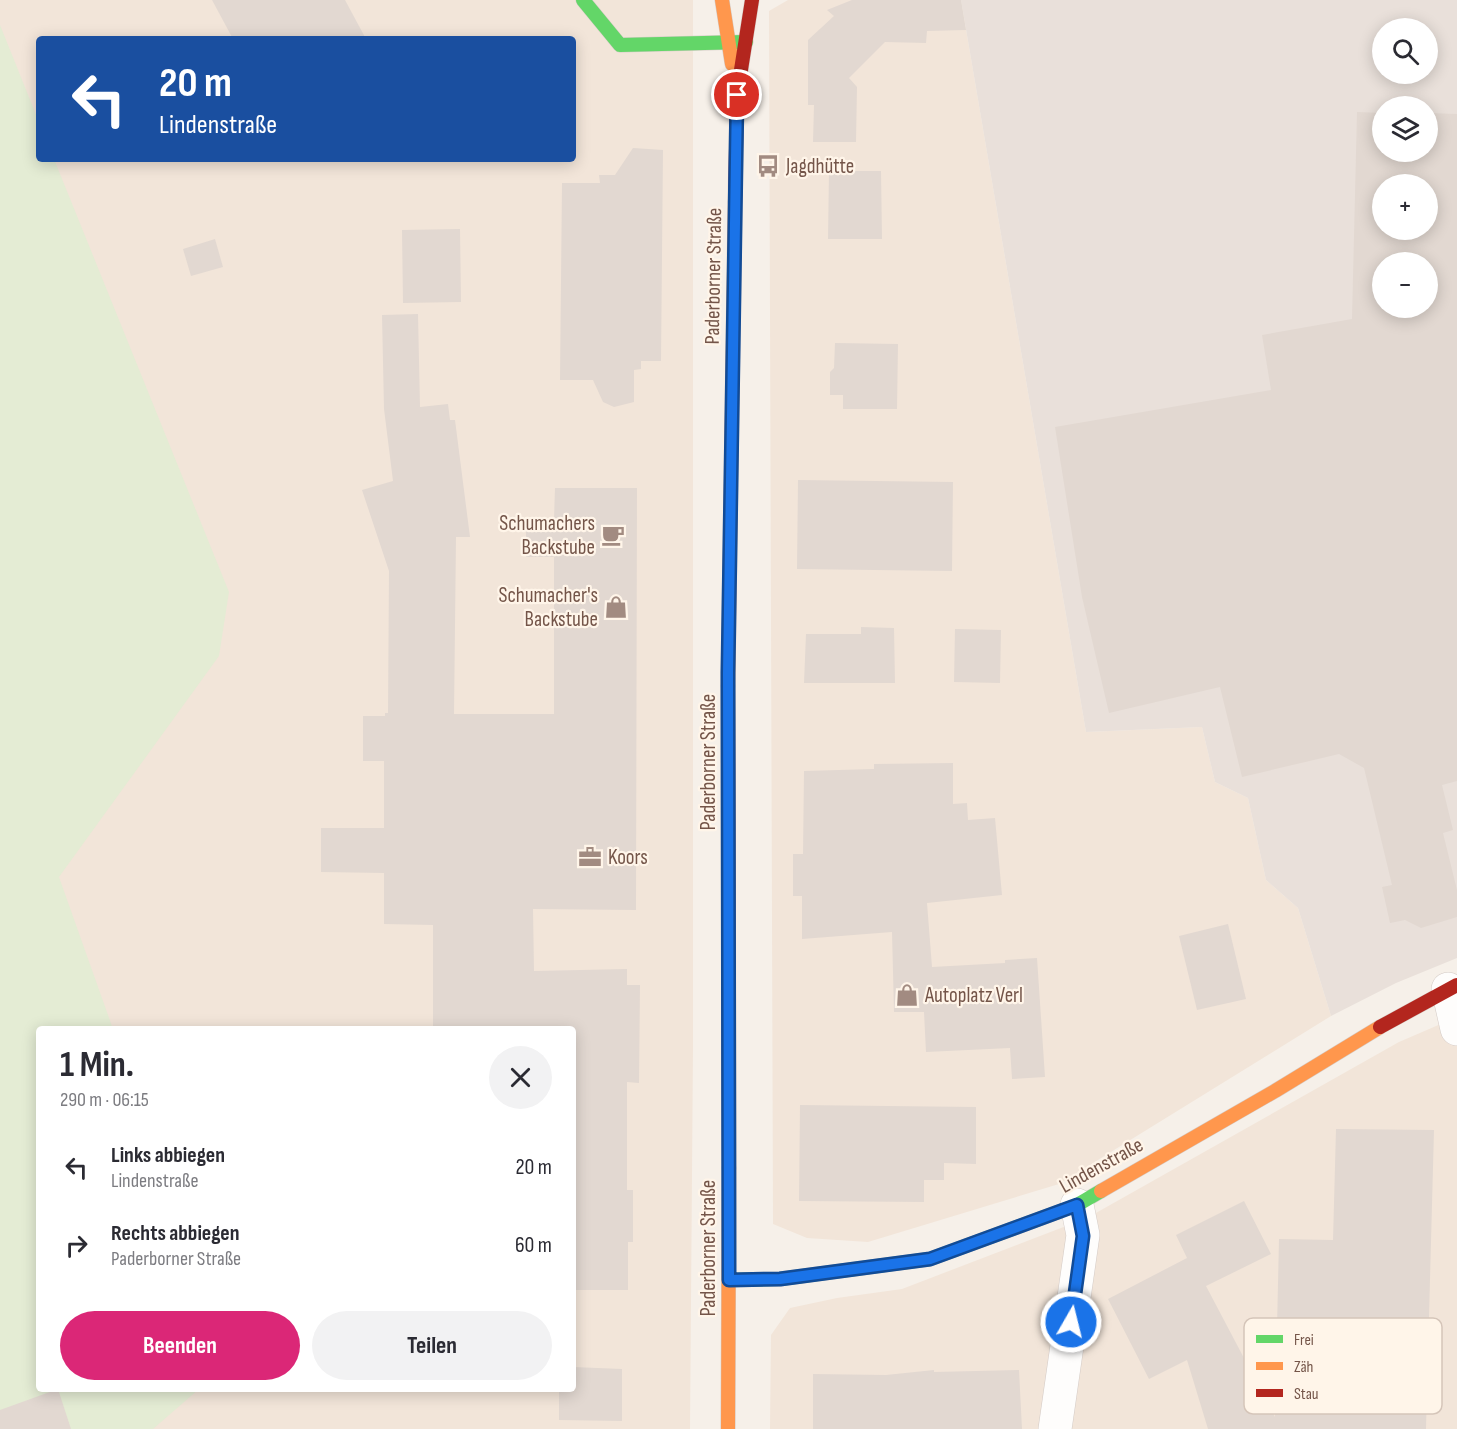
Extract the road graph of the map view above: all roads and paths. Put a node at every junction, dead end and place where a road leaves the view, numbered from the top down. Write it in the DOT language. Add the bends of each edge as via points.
graph roads {
  1 [pos="584,0"];
  2 [pos="722,0"];
  3 [pos="752,0"];
  4 [pos="729,42"];
  5 [pos="746,42"];
  6 [pos="737,95"];
  7 [pos="1453,987"];
  8 [pos="1457,1029"];
  9 [pos="1077,1205"];
  10 [pos="729,1280"];
  11 [pos="728,1429"];
  12 [pos="1055,1429"];
  1 -- 4 [label="main road" via="620,45"];
  2 -- 4 [label="main road, Paderborner Straße"];
  3 -- 5 [label="main road, Paderborner Straße"];
  4 -- 5 [label="main road"];
  4 -- 6 [label="main road, Paderborner Straße"];
  5 -- 6 [label="main road, Paderborner Straße"];
  6 -- 10 [label="main road, Paderborner Straße" via="728,673"];
  7 -- 8 [label="street"];
  7 -- 9 [label="main road, Lindenstraße"];
  9 -- 10 [label="main road, Lindenstraße" via="930,1259 780,1279"];
  9 -- 12 [label="street" via="1083,1236"];
  10 -- 11 [label="main road, Paderborner Straße"];
}
